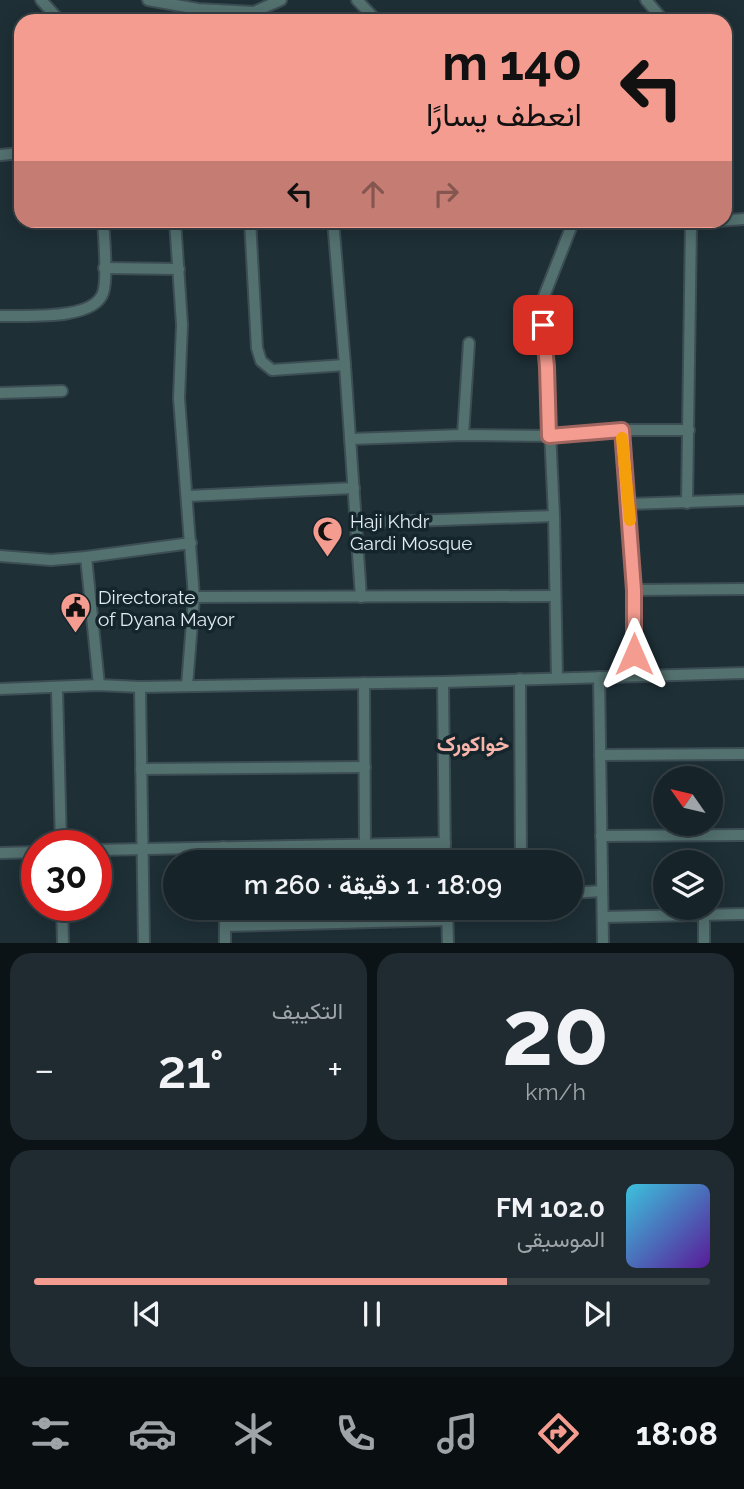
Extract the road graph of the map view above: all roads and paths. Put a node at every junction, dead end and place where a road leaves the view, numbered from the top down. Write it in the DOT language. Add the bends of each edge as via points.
graph roads {
  1 [pos="41,0"];
  2 [pos="148,0"];
  3 [pos="281,0"];
  4 [pos="357,0"];
  5 [pos="646,0"];
  6 [pos="54,14"];
  7 [pos="370,14"];
  8 [pos="658,14"];
  9 [pos="103,228"];
  10 [pos="175,228"];
  11 [pos="250,228"];
  12 [pos="334,228"];
  13 [pos="571,228"];
  14 [pos="691,228"];
  15 [pos="104,268"];
  16 [pos="178,269"];
  17 [pos="0,316"];
  18 [pos="469,343"];
  19 [pos="345,365"];
  20 [pos="62,391"];
  21 [pos="0,393"];
  22 [pos="622,430"];
  23 [pos="689,430"];
  24 [pos="463,435"];
  25 [pos="549,436"];
  26 [pos="350,439"];
  27 [pos="354,488"];
  28 [pos="188,496"];
  29 [pos="744,500"];
  30 [pos="687,503"];
  31 [pos="629,504"];
  32 [pos="554,516"];
  33 [pos="356,523"];
  34 [pos="191,543"];
  35 [pos="0,556"];
  36 [pos="86,558"];
  37 [pos="744,589"];
  38 [pos="634,590"];
  39 [pos="555,596"];
  40 [pos="194,597"];
  41 [pos="361,597"];
  42 [pos="744,673"];
  43 [pos="634,676"];
  44 [pos="598,677"];
  45 [pos="557,678"];
  46 [pos="520,680"];
  47 [pos="443,682"];
  48 [pos="364,683"];
  49 [pos="99,685"];
  50 [pos="187,686"];
  51 [pos="140,687"];
  52 [pos="57,688"];
  53 [pos="0,689"];
  54 [pos="744,754"];
  55 [pos="600,755"];
  56 [pos="365,767"];
  57 [pos="141,769"];
  58 [pos="61,830"];
  59 [pos="744,835"];
  60 [pos="601,836"];
  61 [pos="445,843"];
  62 [pos="365,845"];
  63 [pos="223,847"];
  64 [pos="142,849"];
  65 [pos="112,850"];
  66 [pos="445,850"];
  67 [pos="522,850"];
  68 [pos="21,852"];
  69 [pos="0,853"];
  70 [pos="602,891"];
  71 [pos="583,892"];
  72 [pos="723,914"];
  73 [pos="744,914"];
  74 [pos="653,916"];
  75 [pos="603,917"];
  76 [pos="225,920"];
  77 [pos="336,920"];
  78 [pos="447,920"];
  79 [pos="704,920"];
  80 [pos="62,921"];
  81 [pos="225,926"];
  82 [pos="63,943"];
  83 [pos="144,943"];
  84 [pos="226,943"];
  85 [pos="448,943"];
  86 [pos="603,943"];
  87 [pos="704,943"];
  1 -- 6 [label="street"];
  2 -- 3 [label="street" via="254,12"];
  4 -- 7 [label="street"];
  5 -- 8 [label="street"];
  9 -- 15 [label="street"];
  10 -- 16 [label="street"];
  11 -- 19 [label="street" via="261,361 272,370"];
  12 -- 19 [label="street"];
  13 -- 25 [label="street" via="541,304"];
  14 -- 23 [label="street"];
  15 -- 16 [label="street"];
  15 -- 17 [label="street" via="103,292 93,306 80,312"];
  16 -- 28 [label="street" via="183,325 179,398"];
  18 -- 24 [label="street"];
  19 -- 26 [label="street"];
  20 -- 21 [label="street"];
  22 -- 23 [label="street"];
  22 -- 25 [label="street"];
  22 -- 31 [label="street"];
  23 -- 30 [label="street"];
  24 -- 25 [label="street"];
  24 -- 26 [label="street"];
  25 -- 32 [label="street"];
  26 -- 27 [label="street"];
  27 -- 28 [label="street"];
  27 -- 33 [label="street"];
  28 -- 34 [label="street"];
  29 -- 30 [label="street"];
  30 -- 31 [label="street"];
  31 -- 38 [label="street"];
  32 -- 33 [label="street"];
  32 -- 39 [label="street"];
  33 -- 41 [label="street"];
  34 -- 36 [label="street"];
  34 -- 40 [label="street"];
  35 -- 36 [label="street"];
  36 -- 49 [label="street"];
  37 -- 38 [label="street"];
  38 -- 43 [label="street"];
  39 -- 41 [label="street"];
  39 -- 45 [label="street"];
  40 -- 41 [label="street"];
  40 -- 50 [label="street"];
  42 -- 43 [label="street"];
  43 -- 44 [label="street"];
  44 -- 45 [label="street"];
  44 -- 55 [label="street"];
  45 -- 46 [label="street"];
  46 -- 47 [label="street"];
  46 -- 67 [label="street"];
  47 -- 48 [label="street"];
  47 -- 61 [label="street"];
  48 -- 50 [label="street"];
  48 -- 56 [label="street"];
  49 -- 51 [label="street"];
  49 -- 52 [label="street"];
  50 -- 51 [label="street"];
  51 -- 57 [label="street"];
  52 -- 53 [label="street"];
  52 -- 58 [label="street"];
  54 -- 55 [label="street"];
  55 -- 60 [label="street"];
  56 -- 57 [label="street"];
  56 -- 62 [label="street"];
  57 -- 64 [label="street"];
  59 -- 60 [label="street"];
  60 -- 70 [label="street"];
  61 -- 62 [label="street"];
  61 -- 66 [label="street"];
  62 -- 63 [label="street"];
  63 -- 64 [label="street"];
  64 -- 65 [label="street"];
  64 -- 83 [label="street"];
  68 -- 69 [label="street"];
  70 -- 71 [label="street"];
  70 -- 75 [label="street"];
  72 -- 73 [label="street"];
  74 -- 75 [label="street"];
  75 -- 86 [label="street"];
  76 -- 81 [label="street"];
  77 -- 81 [label="street"];
  78 -- 85 [label="street"];
  79 -- 87 [label="street"];
  80 -- 82 [label="street"];
  81 -- 84 [label="street"];
}
